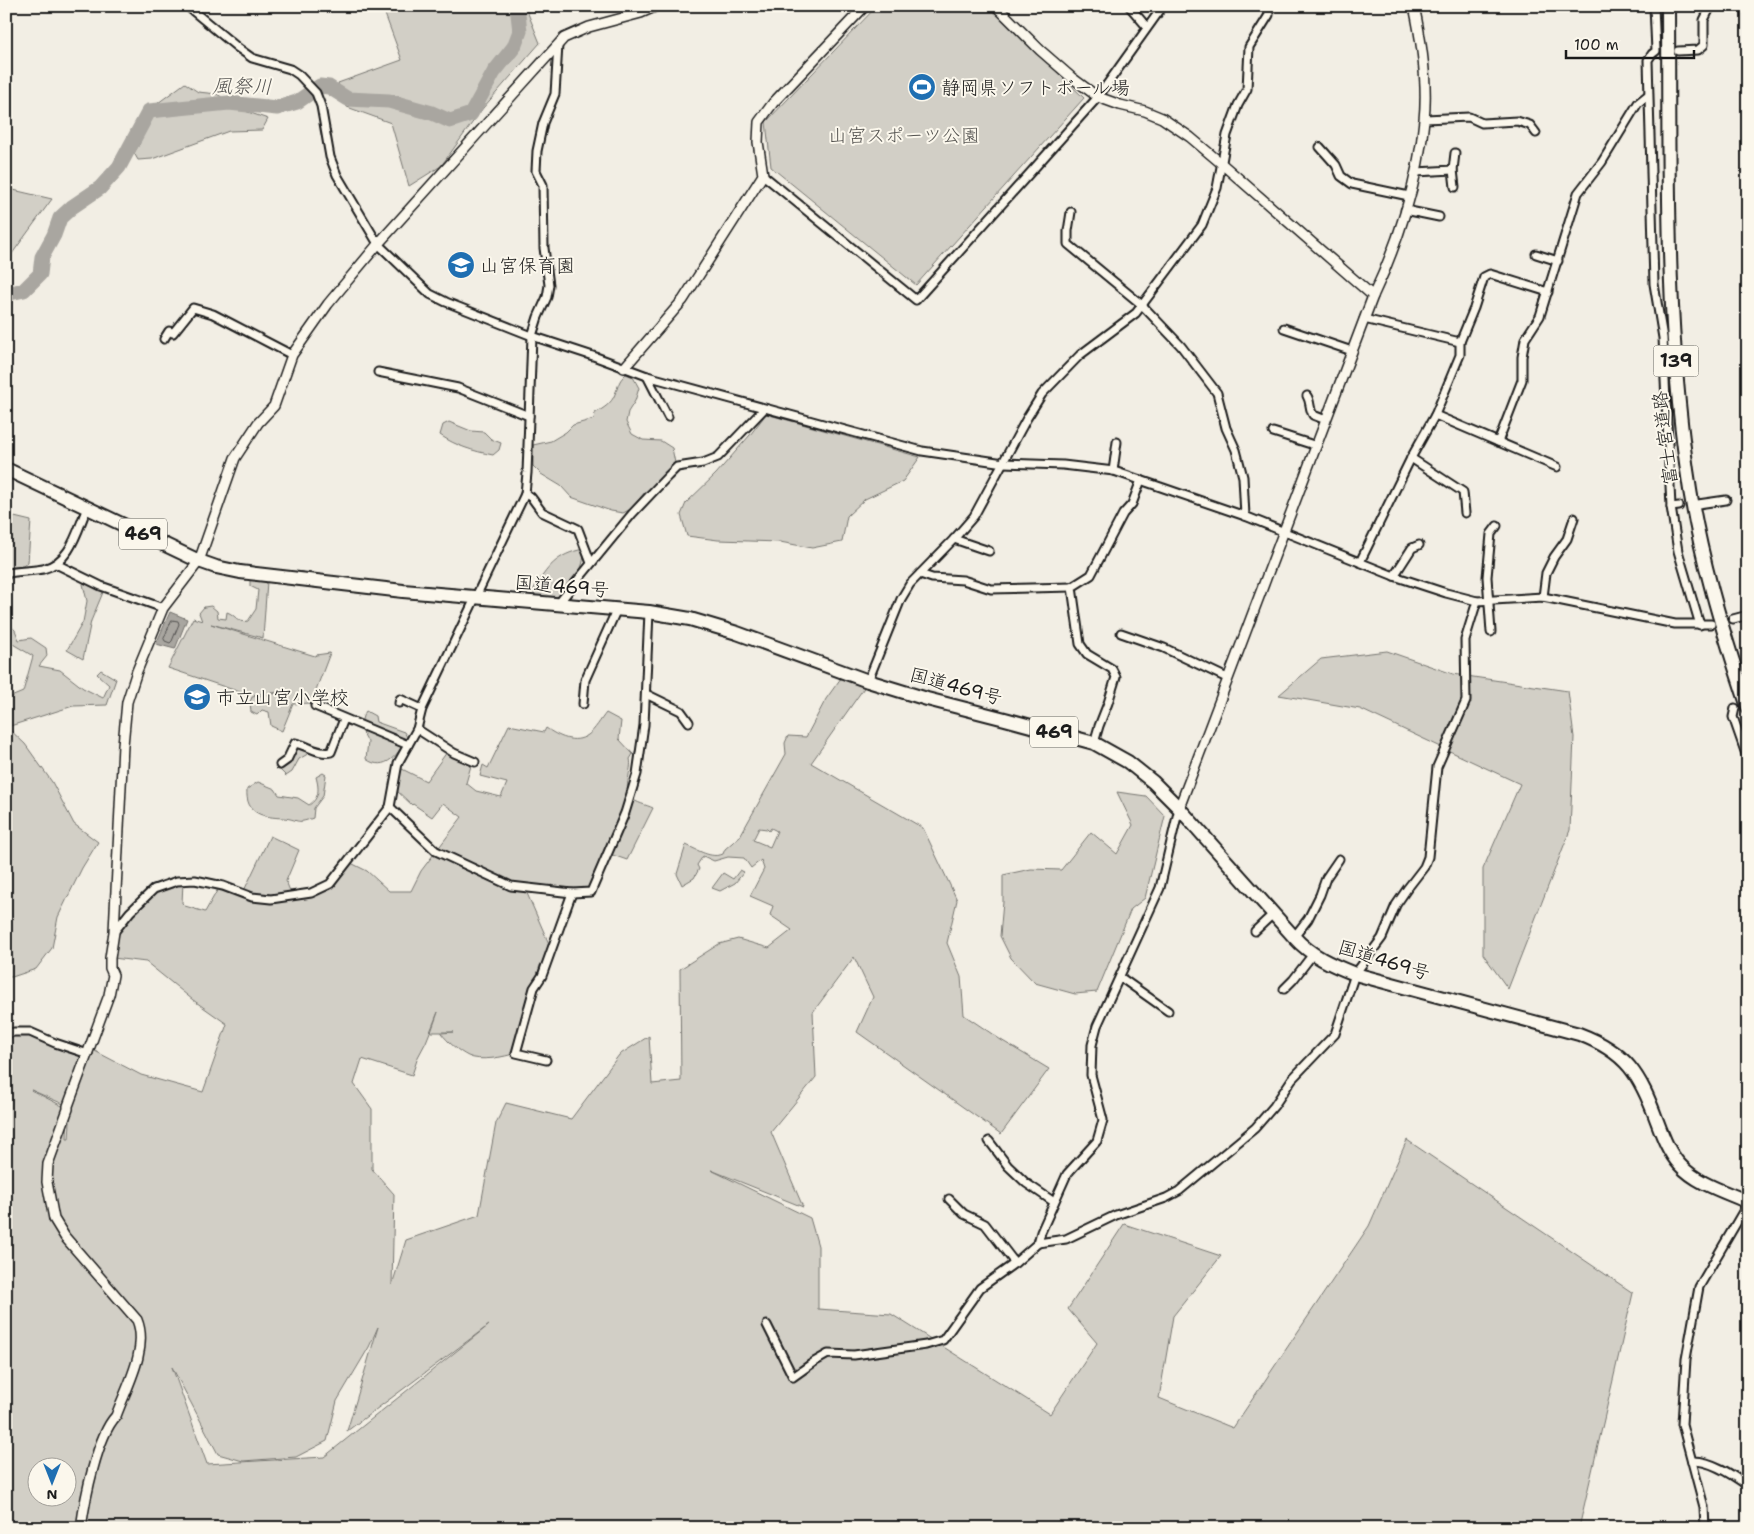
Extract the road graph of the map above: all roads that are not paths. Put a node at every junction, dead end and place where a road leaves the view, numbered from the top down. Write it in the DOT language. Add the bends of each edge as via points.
graph roads {
  1 [pos="186,6"];
  2 [pos="657,6"];
  3 [pos="864,6"];
  4 [pos="996,6"];
  5 [pos="1129,6"];
  6 [pos="1162,6"];
  7 [pos="1268,6"];
  8 [pos="1414,6"];
  9 [pos="1654,6"];
  10 [pos="1668,6"];
  11 [pos="1711,6"];
  12 [pos="1147,27"];
  13 [pos="558,44"];
  14 [pos="1678,51"];
  15 [pos="1648,95"];
  16 [pos="1098,97"];
  17 [pos="1425,119"];
  18 [pos="1536,133"];
  19 [pos="1320,147"];
  20 [pos="1455,153"];
  21 [pos="1222,164"];
  22 [pos="1453,170"];
  23 [pos="1416,172"];
  24 [pos="763,175"];
  25 [pos="1455,186"];
  26 [pos="1409,196"];
  27 [pos="1406,210"];
  28 [pos="1071,212"];
  29 [pos="1439,217"];
  30 [pos="378,244"];
  31 [pos="1536,254"];
  32 [pos="1558,261"];
  33 [pos="1548,292"];
  34 [pos="1373,296"];
  35 [pos="1142,305"];
  36 [pos="1364,318"];
  37 [pos="1284,328"];
  38 [pos="532,336"];
  39 [pos="164,339"];
  40 [pos="1460,342"];
  41 [pos="1352,350"];
  42 [pos="292,355"];
  43 [pos="624,368"];
  44 [pos="378,372"];
  45 [pos="647,376"];
  46 [pos="1307,396"];
  47 [pos="764,409"];
  48 [pos="1435,415"];
  49 [pos="529,416"];
  50 [pos="668,417"];
  51 [pos="1326,420"];
  52 [pos="1273,432"];
  53 [pos="1117,442"];
  54 [pos="1498,442"];
  55 [pos="1317,446"];
  56 [pos="1411,458"];
  57 [pos="1004,463"];
  58 [pos="1557,467"];
  59 [pos="6,469"];
  60 [pos="1113,471"];
  61 [pos="1141,480"];
  62 [pos="525,494"];
  63 [pos="1726,500"];
  64 [pos="1698,504"];
  65 [pos="86,508"];
  66 [pos="1465,513"];
  67 [pos="1245,516"];
  68 [pos="1574,518"];
  69 [pos="1497,526"];
  70 [pos="1284,532"];
  71 [pos="954,539"];
  72 [pos="1419,545"];
  73 [pos="989,551"];
  74 [pos="199,561"];
  75 [pos="1360,562"];
  76 [pos="591,563"];
  77 [pos="56,564"];
  78 [pos="920,574"];
  79 [pos="6,576"];
  80 [pos="1394,576"];
  81 [pos="1072,587"];
  82 [pos="1543,597"];
  83 [pos="476,598"];
  84 [pos="1490,601"];
  85 [pos="1477,602"];
  86 [pos="558,604"];
  87 [pos="163,608"];
  88 [pos="617,609"];
  89 [pos="649,612"];
  90 [pos="1748,615"];
  91 [pos="1733,619"];
  92 [pos="1711,624"];
  93 [pos="1700,625"];
  94 [pos="1492,632"];
  95 [pos="1121,633"];
  96 [pos="1227,678"];
  97 [pos="868,681"];
  98 [pos="646,694"];
  99 [pos="399,703"];
  100 [pos="583,704"];
  101 [pos="314,706"];
  102 [pos="1741,707"];
  103 [pos="422,710"];
  104 [pos="344,718"];
  105 [pos="689,722"];
  106 [pos="417,729"];
  107 [pos="1094,743"];
  108 [pos="408,745"];
  109 [pos="1748,760"];
  110 [pos="475,762"];
  111 [pos="280,765"];
  112 [pos="390,807"];
  113 [pos="1179,808"];
  114 [pos="1339,859"];
  115 [pos="572,893"];
  116 [pos="1273,914"];
  117 [pos="1255,931"];
  118 [pos="114,932"];
  119 [pos="1294,937"];
  120 [pos="1312,954"];
  121 [pos="1355,974"];
  122 [pos="1120,978"];
  123 [pos="1284,990"];
  124 [pos="1168,1010"];
  125 [pos="6,1034"];
  126 [pos="88,1054"];
  127 [pos="546,1060"];
  128 [pos="989,1141"];
  129 [pos="949,1198"];
  130 [pos="1054,1202"];
  131 [pos="1748,1202"];
  132 [pos="1038,1243"];
  133 [pos="1015,1263"];
  134 [pos="767,1324"];
  135 [pos="1692,1461"];
  136 [pos="1748,1486"];
  137 [pos="81,1528"];
  138 [pos="1705,1528"];
  1 -- 30 [label="street" via="252,58 290,69 316,93 336,174"];
  2 -- 13 [label="street" via="589,27"];
  3 -- 24 [label="street" via="759,122 758,142"];
  4 -- 16 [label="street" via="1038,48"];
  5 -- 12 [label="street"];
  6 -- 12 [label="street"];
  7 -- 21 [label="street" via="1269,15 1249,47 1247,89 1227,135"];
  8 -- 17 [label="street" via="1423,64"];
  9 -- 15 [label="street" via="1656,51 1648,60"];
  10 -- 102 [label="highway, 富士宮道路 / 139" via="1672,305 1678,397 1695,521"];
  11 -- 14 [label="street" via="1704,20 1704,45 1698,50"];
  12 -- 16 [label="street"];
  13 -- 30 [label="street"];
  13 -- 38 [label="street" via="555,94 543,123 536,171 543,185 544,248 549,285"];
  15 -- 32 [label="street" via="1638,103 1602,162 1578,193"];
  15 -- 93 [label="street" via="1654,284 1663,338 1678,551"];
  16 -- 21 [label="street" via="1162,118"];
  16 -- 24 [label="street" via="916,300"];
  17 -- 18 [label="street" via="1470,117 1482,123 1517,121 1530,125"];
  17 -- 23 [label="street"];
  19 -- 26 [label="street" via="1336,164 1341,176 1352,184"];
  20 -- 22 [label="street"];
  21 -- 34 [label="street"];
  21 -- 35 [label="street" via="1217,188 1202,225"];
  22 -- 23 [label="street"];
  22 -- 25 [label="street"];
  23 -- 26 [label="street"];
  24 -- 43 [label="street" via="683,300"];
  26 -- 27 [label="street"];
  27 -- 29 [label="street"];
  27 -- 34 [label="street"];
  28 -- 35 [label="street" via="1068,244"];
  30 -- 38 [label="street" via="430,294"];
  30 -- 42 [label="street" via="328,304"];
  31 -- 32 [label="street"];
  32 -- 33 [label="street"];
  33 -- 40 [label="street" via="1490,274 1484,277"];
  33 -- 54 [label="street" via="1540,316 1525,339 1522,380"];
  34 -- 36 [label="street"];
  35 -- 57 [label="street" via="1080,356 1042,394"];
  35 -- 67 [label="street" via="1181,346 1217,393 1243,477"];
  36 -- 40 [label="street"];
  36 -- 41 [label="street"];
  37 -- 41 [label="street"];
  38 -- 43 [label="street"];
  38 -- 49 [label="street"];
  39 -- 42 [label="street" via="193,308 213,314"];
  40 -- 48 [label="street" via="1460,356"];
  41 -- 51 [label="street"];
  42 -- 74 [label="street" via="274,406 258,423 235,458"];
  43 -- 45 [label="street"];
  44 -- 49 [label="street" via="458,388"];
  45 -- 47 [label="street"];
  45 -- 50 [label="street"];
  46 -- 51 [label="street" via="1313,415"];
  47 -- 57 [label="street" via="922,451"];
  47 -- 76 [label="street" via="718,456 677,467"];
  48 -- 54 [label="street"];
  48 -- 56 [label="street"];
  49 -- 62 [label="street"];
  51 -- 55 [label="street"];
  52 -- 55 [label="street"];
  53 -- 60 [label="street"];
  54 -- 58 [label="street"];
  55 -- 70 [label="street"];
  56 -- 66 [label="street" via="1464,492"];
  56 -- 75 [label="street"];
  57 -- 60 [label="street"];
  57 -- 71 [label="street" via="974,516"];
  59 -- 65 [label="highway, 国道469号 / 469"];
  60 -- 61 [label="street"];
  61 -- 67 [label="street"];
  61 -- 81 [label="street" via="1132,504 1123,514 1091,575"];
  62 -- 76 [label="street" via="542,512 578,529"];
  62 -- 83 [label="street"];
  63 -- 64 [label="street"];
  65 -- 74 [label="highway, 国道469号 / 469"];
  65 -- 77 [label="street" via="71,547"];
  67 -- 70 [label="street"];
  68 -- 82 [label="street" via="1567,538 1546,573"];
  69 -- 84 [label="street" via="1491,534 1487,576"];
  70 -- 75 [label="street"];
  70 -- 96 [label="street"];
  71 -- 73 [label="street"];
  71 -- 78 [label="street"];
  72 -- 80 [label="street" via="1412,548"];
  74 -- 83 [label="highway, 国道469号 / 469" via="240,572"];
  74 -- 87 [label="street"];
  75 -- 80 [label="street"];
  76 -- 86 [label="street"];
  77 -- 79 [label="street"];
  77 -- 87 [label="street" via="101,586"];
  78 -- 81 [label="street" via="963,580 991,589"];
  78 -- 97 [label="street" via="901,599"];
  80 -- 85 [label="street"];
  81 -- 107 [label="street" via="1080,644 1087,654 1112,669 1116,677"];
  82 -- 84 [label="street"];
  82 -- 93 [label="street" via="1675,624"];
  83 -- 86 [label="highway, 国道469号 / 469"];
  83 -- 103 [label="street"];
  84 -- 85 [label="street"];
  84 -- 94 [label="street"];
  85 -- 121 [label="street" via="1465,640 1466,701 1437,767 1428,857 1396,905 1382,938"];
  86 -- 88 [label="highway, 国道469号 / 469"];
  87 -- 118 [label="street" via="127,702"];
  88 -- 89 [label="highway, 国道469号 / 469"];
  88 -- 100 [label="street" via="585,680"];
  89 -- 97 [label="highway, 国道469号 / 469" via="690,619 737,633"];
  89 -- 98 [label="street"];
  90 -- 91 [label="street"];
  92 -- 93 [label="street"];
  95 -- 96 [label="street" via="1164,648"];
  96 -- 113 [label="street"];
  97 -- 107 [label="highway, 国道469号 / 469" via="926,700"];
  98 -- 105 [label="street" via="681,712"];
  98 -- 115 [label="street" via="638,774 625,813 591,892"];
  99 -- 103 [label="street" via="400,699"];
  101 -- 104 [label="street"];
  102 -- 109 [label="street" via="1733,717"];
  103 -- 106 [label="street"];
  104 -- 108 [label="street"];
  104 -- 111 [label="street" via="331,752 295,744 287,760"];
  106 -- 108 [label="street"];
  106 -- 110 [label="street" via="454,753"];
  107 -- 113 [label="highway, 国道469号 / 469" via="1128,762"];
  108 -- 112 [label="street" via="398,763"];
  112 -- 115 [label="street" via="436,851 471,868 511,886"];
  112 -- 118 [label="street" via="330,884 311,893 271,899 252,897 195,880 177,881 154,889"];
  113 -- 116 [label="highway, 国道469号 / 469"];
  113 -- 122 [label="street" via="1160,888"];
  114 -- 119 [label="street" via="1326,878 1308,919"];
  115 -- 127 [label="street" via="542,976 534,988 516,1053"];
  116 -- 117 [label="street"];
  116 -- 119 [label="highway, 国道469号 / 469"];
  118 -- 126 [label="street" via="109,995"];
  119 -- 120 [label="highway, 国道469号 / 469"];
  120 -- 121 [label="highway, 国道469号 / 469"];
  120 -- 123 [label="street"];
  121 -- 131 [label="highway, 国道469号 / 469" via="1598,1041 1621,1057 1638,1078 1672,1156 1682,1167 1702,1181"];
  121 -- 132 [label="street" via="1335,1034 1292,1079 1255,1128 1179,1191 1166,1198 1116,1215 1066,1239"];
  122 -- 124 [label="street"];
  122 -- 130 [label="street" via="1097,1026 1092,1045 1091,1075 1103,1120 1096,1141 1067,1174"];
  125 -- 126 [label="street" via="30,1032"];
  126 -- 137 [label="street" via="48,1164 50,1202 54,1219 65,1237 137,1320 141,1338 116,1416 109,1422 92,1469"];
  128 -- 130 [label="street" via="1026,1183"];
  129 -- 133 [label="street" via="964,1214 985,1224"];
  130 -- 132 [label="street"];
  131 -- 135 [label="street" via="1699,1287 1683,1392 1682,1424"];
  132 -- 133 [label="street"];
  133 -- 134 [label="street" via="980,1288 943,1340 926,1345 854,1355 828,1354 793,1377"];
  135 -- 136 [label="street" via="1701,1461 1734,1475"];
  135 -- 138 [label="street" via="1704,1507"];
}
